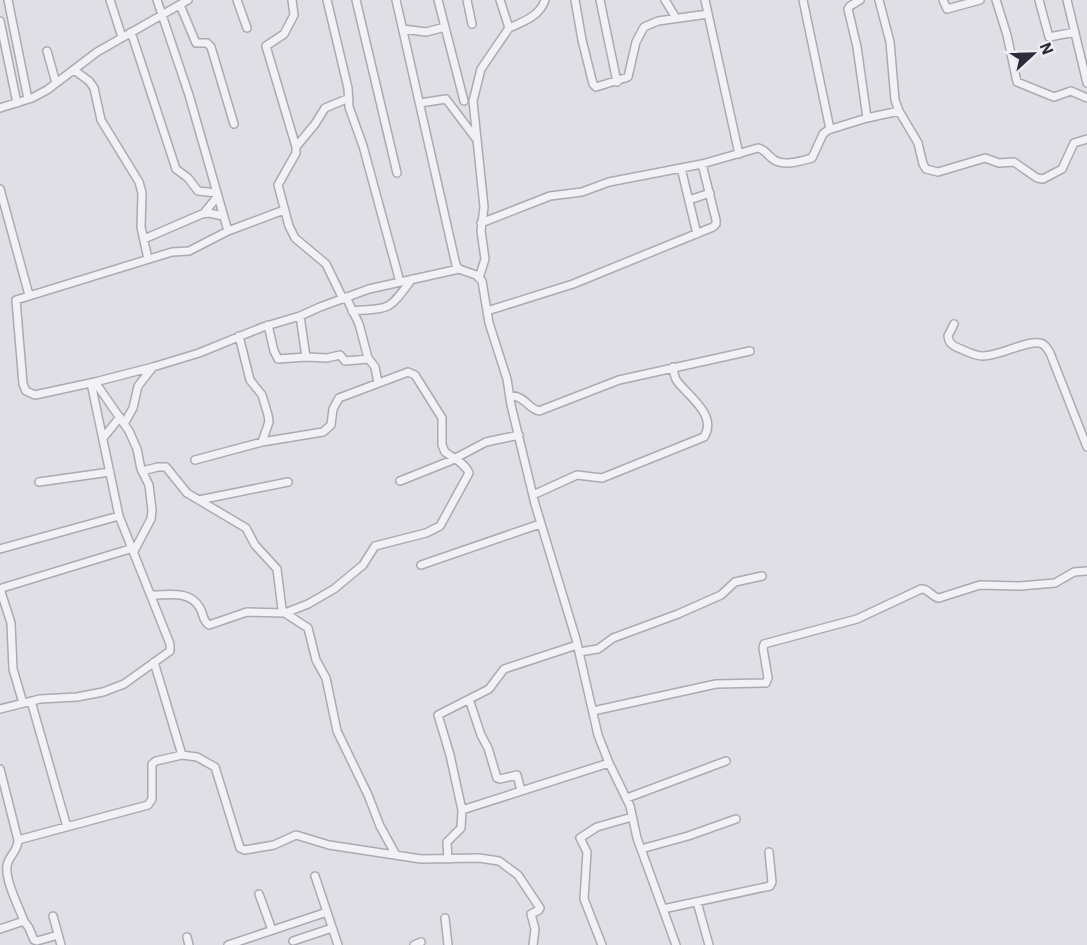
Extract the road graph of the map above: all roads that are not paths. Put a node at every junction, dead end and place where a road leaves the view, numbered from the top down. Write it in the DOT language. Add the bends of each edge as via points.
graph roads {
  1 [pos="8,0"];
  2 [pos="110,0"];
  3 [pos="157,0"];
  4 [pos="188,0"];
  5 [pos="237,0"];
  6 [pos="292,0"];
  7 [pos="327,0"];
  8 [pos="356,0"];
  9 [pos="396,0"];
  10 [pos="438,0"];
  11 [pos="466,0"];
  12 [pos="500,0"];
  13 [pos="546,0"];
  14 [pos="575,0"];
  15 [pos="600,0"];
  16 [pos="665,0"];
  17 [pos="705,0"];
  18 [pos="803,0"];
  19 [pos="860,0"];
  20 [pos="879,0"];
  21 [pos="943,0"];
  22 [pos="980,0"];
  23 [pos="996,0"];
  24 [pos="1039,0"];
  25 [pos="1067,0"];
  26 [pos="176,4"];
  27 [pos="162,14"];
  28 [pos="708,14"];
  29 [pos="676,18"];
  30 [pos="0,21"];
  31 [pos="472,24"];
  32 [pos="445,27"];
  33 [pos="247,28"];
  34 [pos="509,28"];
  35 [pos="403,29"];
  36 [pos="131,32"];
  37 [pos="1075,32"];
  38 [pos="122,37"];
  39 [pos="48,51"];
  40 [pos="74,70"];
  41 [pos="617,82"];
  42 [pos="56,83"];
  43 [pos="1087,83"];
  44 [pos="474,94"];
  45 [pos="349,98"];
  46 [pos="1087,98"];
  47 [pos="28,99"];
  48 [pos="464,101"];
  49 [pos="16,103"];
  50 [pos="420,103"];
  51 [pos="0,108"];
  52 [pos="452,110"];
  53 [pos="899,111"];
  54 [pos="867,118"];
  55 [pos="234,124"];
  56 [pos="830,129"];
  57 [pos="1087,139"];
  58 [pos="477,140"];
  59 [pos="296,147"];
  60 [pos="739,154"];
  61 [pos="702,164"];
  62 [pos="681,168"];
  63 [pos="397,173"];
  64 [pos="0,189"];
  65 [pos="710,193"];
  66 [pos="217,194"];
  67 [pos="689,200"];
  68 [pos="284,210"];
  69 [pos="204,213"];
  70 [pos="224,216"];
  71 [pos="481,223"];
  72 [pos="228,231"];
  73 [pos="697,234"];
  74 [pos="144,239"];
  75 [pos="148,259"];
  76 [pos="459,269"];
  77 [pos="479,278"];
  78 [pos="412,279"];
  79 [pos="400,282"];
  80 [pos="29,295"];
  81 [pos="344,298"];
  82 [pos="352,310"];
  83 [pos="487,311"];
  84 [pos="300,316"];
  85 [pos="954,324"];
  86 [pos="268,325"];
  87 [pos="239,336"];
  88 [pos="750,351"];
  89 [pos="306,357"];
  90 [pos="369,359"];
  91 [pos="153,367"];
  92 [pos="673,367"];
  93 [pos="93,383"];
  94 [pos="378,383"];
  95 [pos="510,394"];
  96 [pos="122,421"];
  97 [pos="519,435"];
  98 [pos="103,438"];
  99 [pos="262,442"];
  100 [pos="1087,447"];
  101 [pos="455,458"];
  102 [pos="195,460"];
  103 [pos="142,471"];
  104 [pos="110,472"];
  105 [pos="400,481"];
  106 [pos="288,482"];
  107 [pos="39,483"];
  108 [pos="533,495"];
  109 [pos="199,500"];
  110 [pos="119,516"];
  111 [pos="540,524"];
  112 [pos="0,549"];
  113 [pos="134,550"];
  114 [pos="421,565"];
  115 [pos="1087,571"];
  116 [pos="762,576"];
  117 [pos="152,595"];
  118 [pos="285,613"];
  119 [pos="578,649"];
  120 [pos="154,662"];
  121 [pos="469,699"];
  122 [pos="31,701"];
  123 [pos="23,703"];
  124 [pos="0,709"];
  125 [pos="593,711"];
  126 [pos="182,755"];
  127 [pos="726,761"];
  128 [pos="609,763"];
  129 [pos="0,770"];
  130 [pos="521,792"];
  131 [pos="627,798"];
  132 [pos="462,810"];
  133 [pos="632,817"];
  134 [pos="736,819"];
  135 [pos="67,827"];
  136 [pos="18,840"];
  137 [pos="641,849"];
  138 [pos="769,852"];
  139 [pos="396,855"];
  140 [pos="448,859"];
  141 [pos="315,876"];
  142 [pos="259,894"];
  143 [pos="697,902"];
  144 [pos="663,909"];
  145 [pos="327,912"];
  146 [pos="53,916"];
  147 [pos="444,918"];
  148 [pos="24,921"];
  149 [pos="332,928"];
  150 [pos="0,929"];
  151 [pos="272,930"];
  152 [pos="58,935"];
  153 [pos="187,937"];
  154 [pos="293,941"];
  155 [pos="61,945"];
  156 [pos="189,945"];
  157 [pos="228,945"];
  158 [pos="338,945"];
  159 [pos="448,945"];
  160 [pos="533,945"];
  161 [pos="602,945"];
  162 [pos="676,945"];
  163 [pos="709,945"];
  1 -- 47 [label="street"];
  2 -- 38 [label="street"];
  3 -- 27 [label="street"];
  4 -- 26 [label="street"];
  5 -- 33 [label="street"];
  6 -- 59 [label="street" via="294,15 284,34 266,46"];
  7 -- 45 [label="street"];
  8 -- 63 [label="street"];
  9 -- 35 [label="street"];
  10 -- 32 [label="street"];
  11 -- 31 [label="street"];
  12 -- 34 [label="street"];
  13 -- 34 [label="street" via="532,17"];
  14 -- 41 [label="street" via="594,85"];
  15 -- 41 [label="street"];
  16 -- 29 [label="street"];
  17 -- 28 [label="street"];
  18 -- 56 [label="street"];
  19 -- 54 [label="street" via="848,9"];
  20 -- 53 [label="street" via="890,42 893,92"];
  21 -- 22 [label="street" via="949,9"];
  23 -- 46 [label="street" via="1017,82 1054,96 1071,91"];
  24 -- 37 [label="street" via="1048,36"];
  25 -- 37 [label="street"];
  26 -- 27 [label="street"];
  26 -- 55 [label="street" via="196,43 211,47"];
  27 -- 36 [label="street"];
  27 -- 66 [label="street"];
  28 -- 29 [label="street"];
  28 -- 60 [label="street"];
  29 -- 41 [label="street" via="652,23 642,30 630,76"];
  30 -- 49 [label="street"];
  32 -- 35 [label="street" via="426,32"];
  32 -- 48 [label="street"];
  34 -- 44 [label="street" via="481,69"];
  35 -- 50 [label="street"];
  36 -- 38 [label="street"];
  36 -- 66 [label="street" via="176,169 198,191"];
  37 -- 43 [label="street"];
  38 -- 40 [label="street"];
  39 -- 42 [label="street"];
  40 -- 42 [label="street"];
  40 -- 74 [label="street" via="94,88 100,120 139,182"];
  42 -- 47 [label="street"];
  44 -- 48 [label="street"];
  44 -- 58 [label="street"];
  45 -- 59 [label="street" via="325,108"];
  45 -- 79 [label="street"];
  47 -- 49 [label="street"];
  48 -- 52 [label="street"];
  49 -- 51 [label="street"];
  50 -- 52 [label="street" via="444,99"];
  50 -- 76 [label="street"];
  52 -- 58 [label="street"];
  53 -- 54 [label="street"];
  53 -- 57 [label="street" via="918,143 924,166 932,172 985,158 999,163 1014,162 1043,179 1061,171 1074,143"];
  54 -- 56 [label="street"];
  56 -- 60 [label="street" via="823,134 812,158 778,162 760,148"];
  58 -- 71 [label="street" via="483,201"];
  59 -- 68 [label="street" via="279,182"];
  60 -- 61 [label="street"];
  61 -- 62 [label="street"];
  61 -- 65 [label="street"];
  62 -- 67 [label="street"];
  62 -- 71 [label="street" via="550,196"];
  64 -- 80 [label="street"];
  65 -- 67 [label="street"];
  65 -- 73 [label="street" via="716,224"];
  66 -- 69 [label="street"];
  66 -- 70 [label="street"];
  67 -- 73 [label="street"];
  68 -- 72 [label="street"];
  68 -- 81 [label="street" via="293,234 326,264"];
  69 -- 70 [label="street"];
  69 -- 74 [label="street"];
  70 -- 72 [label="street"];
  71 -- 77 [label="street" via="485,259"];
  72 -- 75 [label="street" via="189,251"];
  73 -- 83 [label="street" via="573,284"];
  74 -- 75 [label="street"];
  75 -- 80 [label="street"];
  76 -- 77 [label="street"];
  76 -- 78 [label="street"];
  77 -- 83 [label="street"];
  78 -- 79 [label="street"];
  78 -- 82 [label="street" via="388,307"];
  79 -- 81 [label="street"];
  80 -- 93 [label="street" via="15,303 26,391 35,395"];
  81 -- 82 [label="street"];
  81 -- 84 [label="street"];
  82 -- 90 [label="street"];
  83 -- 95 [label="street"];
  84 -- 86 [label="street"];
  84 -- 89 [label="street"];
  85 -- 100 [label="street" via="948,336 950,342 979,356 1037,343 1044,345"];
  86 -- 87 [label="street"];
  86 -- 89 [label="street" via="277,358"];
  87 -- 91 [label="street"];
  87 -- 99 [label="street" via="250,380 261,392 268,415"];
  88 -- 92 [label="street"];
  89 -- 90 [label="street" via="340,355 345,361"];
  90 -- 94 [label="street"];
  91 -- 93 [label="street"];
  91 -- 96 [label="street" via="138,386 133,408"];
  92 -- 95 [label="street" via="610,383 539,411 523,398"];
  92 -- 108 [label="street" via="676,380 702,408 708,428 704,437 602,478 577,475"];
  93 -- 96 [label="street"];
  93 -- 98 [label="street"];
  94 -- 99 [label="street" via="336,400 327,430"];
  94 -- 101 [label="street" via="408,372 415,375 442,418 444,452"];
  95 -- 97 [label="street"];
  96 -- 98 [label="street"];
  96 -- 103 [label="street" via="135,444"];
  97 -- 101 [label="street" via="486,442"];
  97 -- 108 [label="street"];
  98 -- 104 [label="street"];
  99 -- 102 [label="street"];
  101 -- 105 [label="street"];
  101 -- 118 [label="street" via="469,473 440,526 375,546 366,562 337,586"];
  103 -- 109 [label="street" via="166,467 184,490"];
  103 -- 113 [label="street" via="149,485 152,510"];
  104 -- 107 [label="street"];
  104 -- 110 [label="street"];
  106 -- 109 [label="street"];
  108 -- 111 [label="street"];
  109 -- 118 [label="street" via="246,528 255,545 274,563"];
  110 -- 112 [label="street"];
  110 -- 113 [label="street"];
  111 -- 114 [label="street"];
  111 -- 119 [label="street"];
  113 -- 117 [label="street"];
  113 -- 123 [label="street" via="2,588 11,623 13,669"];
  115 -- 125 [label="street" via="1074,572 1055,583 980,585 939,598 921,589 857,620 764,644 768,678 765,683 716,684"];
  116 -- 119 [label="street" via="735,582 721,595 614,638 598,649"];
  117 -- 118 [label="street" via="186,596 199,606 209,625 247,612"];
  117 -- 120 [label="street" via="171,648"];
  118 -- 139 [label="street" via="309,630 316,660 325,674 337,731"];
  119 -- 121 [label="street" via="508,667 489,689"];
  119 -- 125 [label="street"];
  120 -- 122 [label="street" via="124,684 103,692"];
  120 -- 126 [label="street"];
  121 -- 130 [label="street" via="497,778 516,774"];
  121 -- 132 [label="street" via="438,717"];
  122 -- 123 [label="street"];
  122 -- 135 [label="street"];
  123 -- 124 [label="street"];
  125 -- 128 [label="street"];
  126 -- 135 [label="street" via="152,764 150,804"];
  126 -- 139 [label="street" via="197,757 215,767 242,850 274,844 296,834 329,844"];
  127 -- 131 [label="street"];
  128 -- 130 [label="street"];
  128 -- 131 [label="street"];
  129 -- 136 [label="street"];
  130 -- 132 [label="street"];
  131 -- 133 [label="street"];
  132 -- 140 [label="street" via="461,828 447,841"];
  133 -- 137 [label="street"];
  133 -- 161 [label="street" via="597,827 580,837 587,852 584,899"];
  134 -- 137 [label="street"];
  135 -- 136 [label="street"];
  136 -- 148 [label="street" via="16,852 8,860 7,874"];
  137 -- 144 [label="street"];
  138 -- 143 [label="street" via="770,886"];
  139 -- 140 [label="street"];
  140 -- 160 [label="street" via="493,860 518,874 540,909 531,914"];
  141 -- 145 [label="street"];
  142 -- 151 [label="street"];
  143 -- 144 [label="street"];
  143 -- 163 [label="street"];
  144 -- 162 [label="street"];
  145 -- 149 [label="street"];
  145 -- 151 [label="street"];
  146 -- 152 [label="street"];
  147 -- 159 [label="street"];
  148 -- 150 [label="street"];
  148 -- 152 [label="street" via="34,940"];
  149 -- 154 [label="street"];
  149 -- 158 [label="street"];
  151 -- 157 [label="street"];
  152 -- 155 [label="street"];
  153 -- 156 [label="street"];
}
